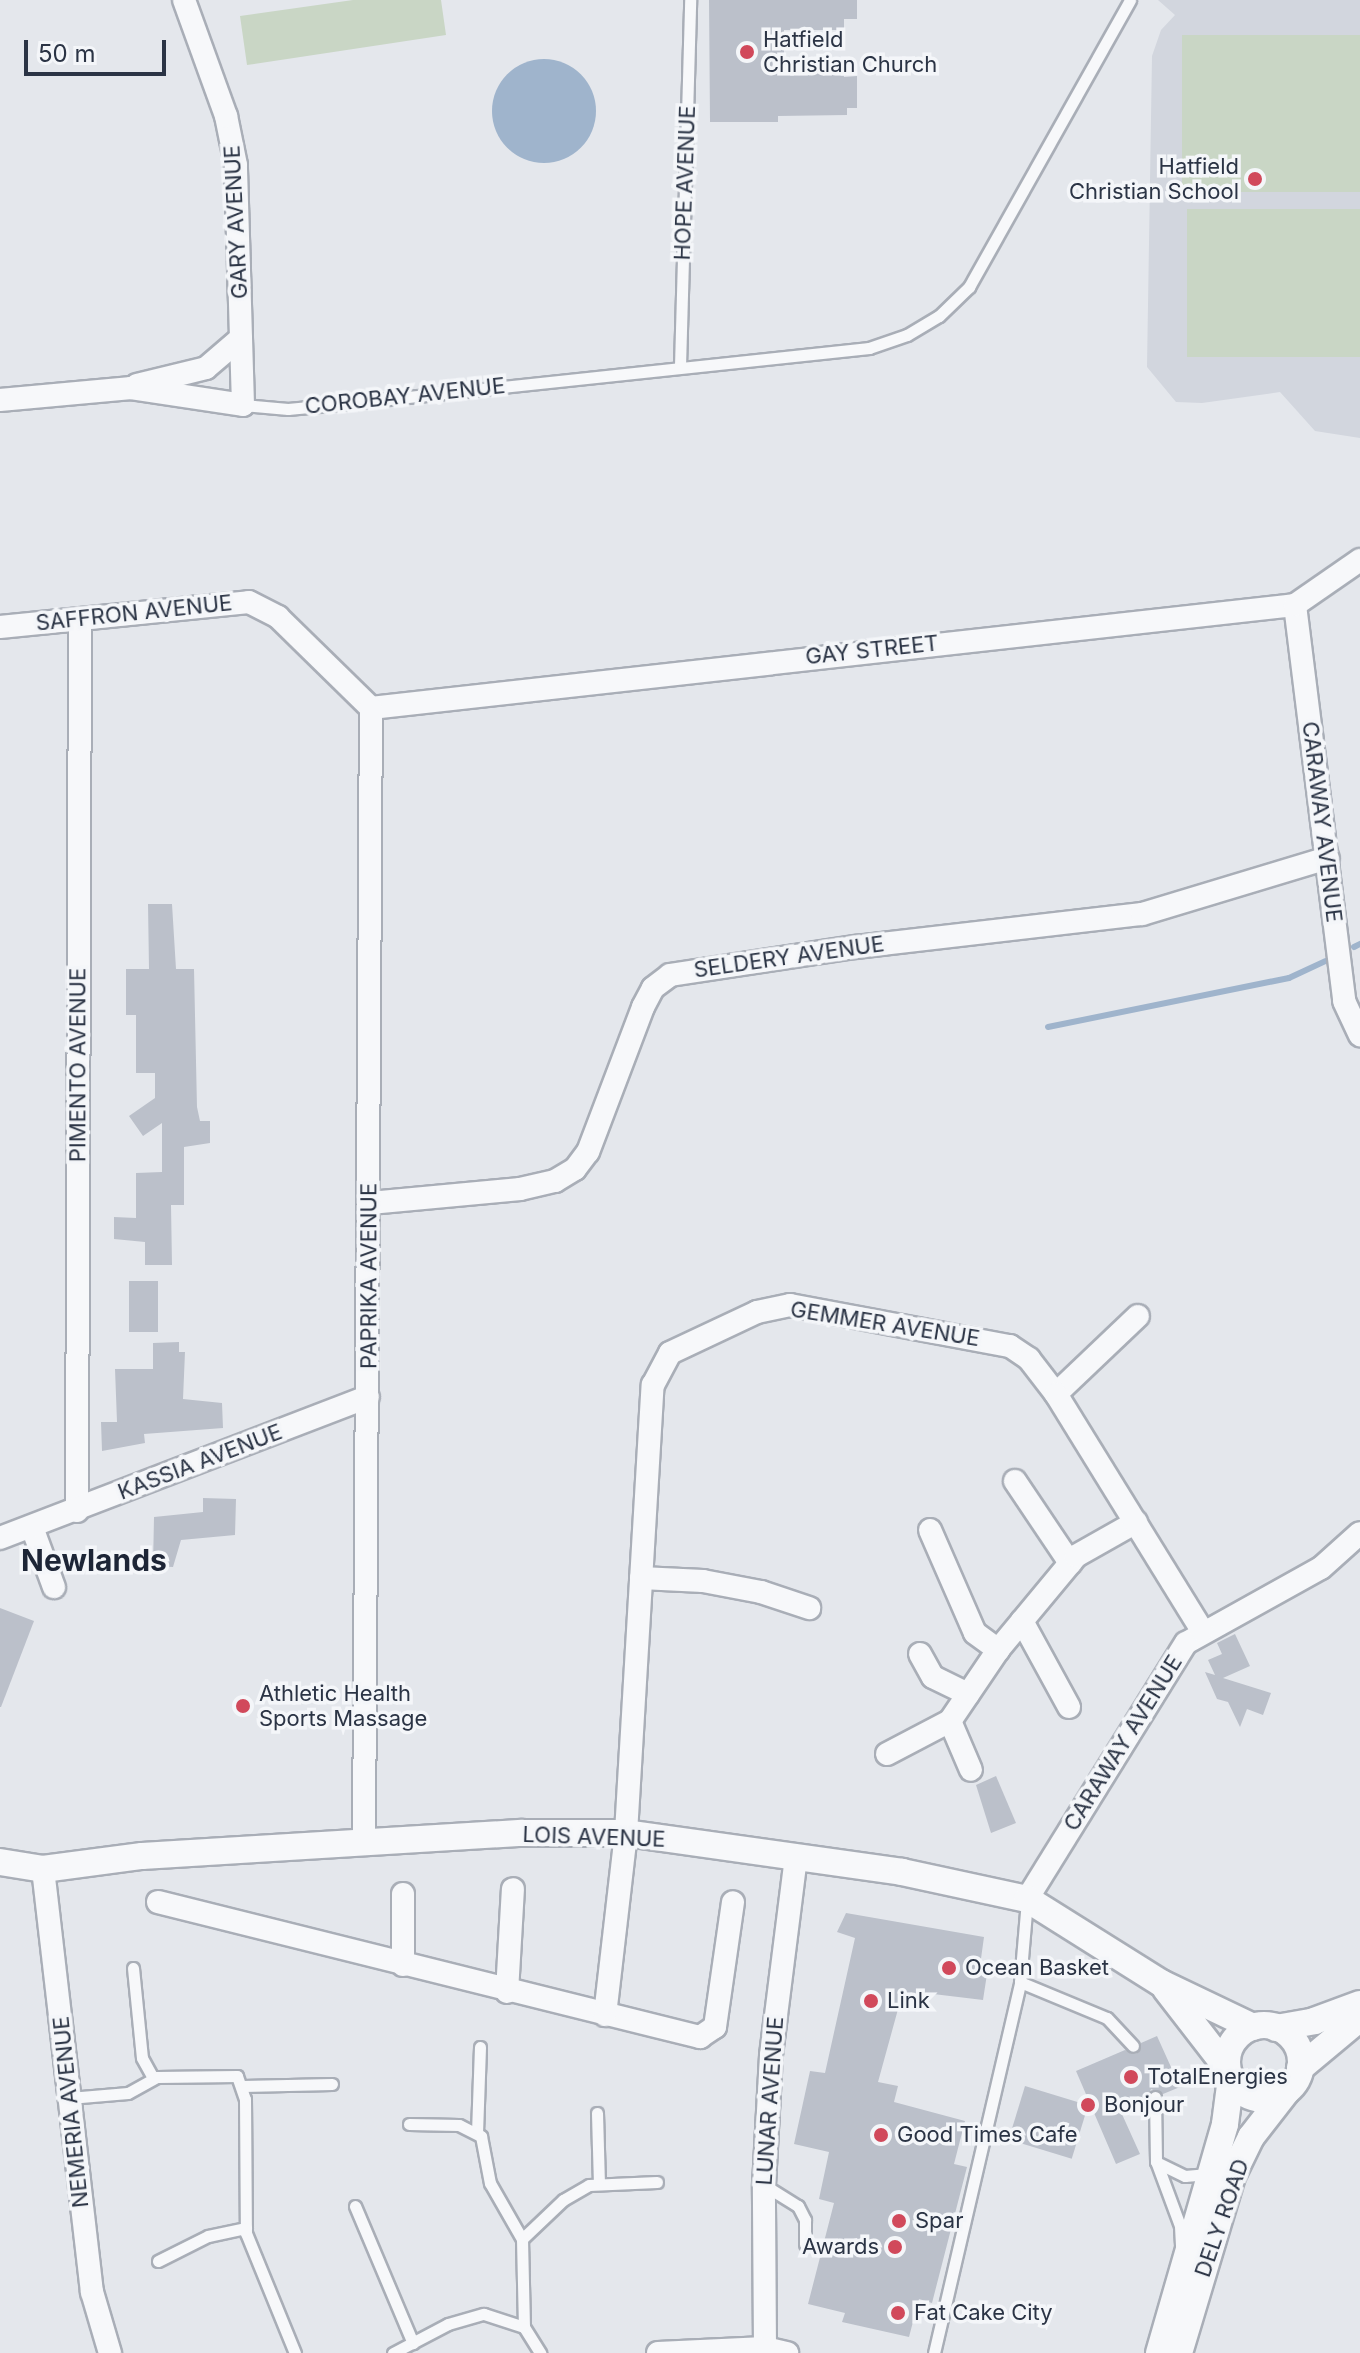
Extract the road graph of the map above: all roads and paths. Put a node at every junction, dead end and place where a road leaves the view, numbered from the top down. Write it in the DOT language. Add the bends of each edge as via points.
graph roads {
  1 [pos="184,0"];
  2 [pos="690,0"];
  3 [pos="1130,0"];
  4 [pos="241,338"];
  5 [pos="680,366"];
  6 [pos="131,388"];
  7 [pos="0,400"];
  8 [pos="243,405"];
  9 [pos="1360,560"];
  10 [pos="1295,605"];
  11 [pos="80,619"];
  12 [pos="0,627"];
  13 [pos="371,708"];
  14 [pos="1328,858"];
  15 [pos="1360,1035"];
  16 [pos="370,1203"];
  17 [pos="1138,1316"];
  18 [pos="1056,1394"];
  19 [pos="368,1397"];
  20 [pos="1015,1481"];
  21 [pos="77,1511"];
  22 [pos="1136,1522"];
  23 [pos="32,1527"];
  24 [pos="930,1530"];
  25 [pos="1360,1533"];
  26 [pos="0,1538"];
  27 [pos="1070,1563"];
  28 [pos="641,1578"];
  29 [pos="54,1587"];
  30 [pos="809,1608"];
  31 [pos="1022,1621"];
  32 [pos="1202,1630"];
  33 [pos="998,1650"];
  34 [pos="920,1654"];
  35 [pos="968,1694"];
  36 [pos="1069,1707"];
  37 [pos="950,1721"];
  38 [pos="887,1754"];
  39 [pos="971,1770"];
  40 [pos="626,1833"];
  41 [pos="364,1844"];
  42 [pos="796,1856"];
  43 [pos="0,1862"];
  44 [pos="43,1869"];
  45 [pos="513,1889"];
  46 [pos="403,1894"];
  47 [pos="1027,1899"];
  48 [pos="158,1902"];
  49 [pos="733,1902"];
  50 [pos="403,1965"];
  51 [pos="133,1968"];
  52 [pos="1020,1982"];
  53 [pos="1161,1983"];
  54 [pos="507,1992"];
  55 [pos="1360,2004"];
  56 [pos="605,2015"];
  57 [pos="1360,2018"];
  58 [pos="1265,2027"];
  59 [pos="1133,2046"];
  60 [pos="480,2047"];
  61 [pos="1300,2068"];
  62 [pos="1229,2073"];
  63 [pos="153,2078"];
  64 [pos="332,2084"];
  65 [pos="243,2086"];
  66 [pos="1286,2092"];
  67 [pos="1155,2097"];
  68 [pos="69,2098"];
  69 [pos="597,2113"];
  70 [pos="409,2124"];
  71 [pos="477,2133"];
  72 [pos="1156,2161"];
  73 [pos="1208,2174"];
  74 [pos="657,2182"];
  75 [pos="599,2183"];
  76 [pos="764,2185"];
  77 [pos="355,2206"];
  78 [pos="246,2228"];
  79 [pos="522,2239"];
  80 [pos="805,2244"];
  81 [pos="158,2261"];
  82 [pos="1175,2292"];
  83 [pos="524,2327"];
  84 [pos="413,2343"];
  85 [pos="776,2351"];
  86 [pos="110,2353"];
  87 [pos="295,2353"];
  88 [pos="393,2353"];
  89 [pos="540,2353"];
  90 [pos="658,2353"];
  91 [pos="934,2353"];
  92 [pos="1159,2353"];
  93 [pos="1179,2353"];
  1 -- 4 [label="street, GARY AVENUE" via="226,116 236,165"];
  2 -- 5 [label="lane, HOPE AVENUE"];
  3 -- 5 [label="lane, COROBAY AVENUE" via="986,259 969,287 939,316 869,348"];
  4 -- 6 [label="street, COROBAY AVENUE" via="206,368"];
  4 -- 8 [label="street, GARY AVENUE"];
  5 -- 8 [label="lane, COROBAY AVENUE" via="288,409"];
  6 -- 7 [label="street, COROBAY AVENUE"];
  6 -- 8 [label="street, COROBAY AVENUE"];
  9 -- 10 [label="street, GAY STREET"];
  10 -- 13 [label="street, GAY STREET"];
  10 -- 14 [label="street, CARAWAY AVENUE"];
  11 -- 12 [label="street, SAFFRON AVENUE"];
  11 -- 13 [label="street, SAFFRON AVENUE" via="241,601 259,605 278,617"];
  11 -- 21 [label="street, PIMENTO AVENUE"];
  13 -- 16 [label="street, PAPRIKA AVENUE"];
  14 -- 15 [label="street, CARAWAY AVENUE" via="1344,1001"];
  14 -- 16 [label="street, SELDERY AVENUE" via="1142,914 670,975 653,988 643,1007 588,1152 575,1169 555,1181 520,1189"];
  16 -- 19 [label="street, PAPRIKA AVENUE"];
  17 -- 18 [label="street"];
  18 -- 22 [label="street, GEMMER AVENUE"];
  18 -- 28 [label="street, GEMMER AVENUE" via="1029,1359 1010,1346 815,1307 790,1305 757,1312 670,1353 659,1366"];
  19 -- 21 [label="street, KASSIA AVENUE"];
  19 -- 41 [label="street, PAPRIKA AVENUE"];
  20 -- 27 [label="street"];
  21 -- 23 [label="street, KASSIA AVENUE"];
  22 -- 27 [label="street"];
  22 -- 32 [label="street, GEMMER AVENUE"];
  23 -- 26 [label="street, KASSIA AVENUE"];
  23 -- 29 [label="street"];
  24 -- 33 [label="street" via="975,1633"];
  25 -- 32 [label="street, CARAWAY AVENUE" via="1321,1568"];
  27 -- 31 [label="street"];
  28 -- 30 [label="street" via="718,1584"];
  28 -- 40 [label="street, GEMMER AVENUE"];
  31 -- 33 [label="street"];
  31 -- 36 [label="street"];
  32 -- 47 [label="street, CARAWAY AVENUE" via="1180,1651"];
  33 -- 35 [label="street"];
  34 -- 35 [label="street" via="933,1677"];
  35 -- 37 [label="street"];
  37 -- 38 [label="street"];
  37 -- 39 [label="street"];
  40 -- 41 [label="street, LOIS AVENUE" via="522,1833"];
  40 -- 42 [label="street, LOIS AVENUE"];
  40 -- 56 [label="street, GEMMER AVENUE"];
  41 -- 44 [label="street, LOIS AVENUE" via="142,1856"];
  42 -- 47 [label="street, LOIS AVENUE" via="974,1884"];
  42 -- 76 [label="street, LUNAR AVENUE" via="771,2055"];
  43 -- 44 [label="street, LOIS AVENUE"];
  44 -- 68 [label="street, NEMERIA AVENUE"];
  45 -- 54 [label="street"];
  46 -- 50 [label="street"];
  47 -- 52 [label="lane"];
  47 -- 53 [label="street, LOIS AVENUE"];
  48 -- 50 [label="street"];
  49 -- 56 [label="street" via="710,2033 700,2037"];
  50 -- 54 [label="street"];
  51 -- 63 [label="lane" via="142,2058"];
  52 -- 59 [label="lane" via="1107,2018"];
  52 -- 91 [label="lane"];
  53 -- 58 [label="street, LOIS AVENUE"];
  53 -- 62 [label="street, LOIS AVENUE"];
  54 -- 56 [label="street"];
  55 -- 58 [label="street" via="1314,2021"];
  57 -- 61 [label="street"];
  58 -- 61 [label="street" via="1298,2048"];
  58 -- 62 [label="street" via="1233,2042"];
  60 -- 71 [label="lane"];
  61 -- 66 [label="street"];
  62 -- 66 [label="street" via="1255,2098"];
  62 -- 73 [label="street, DELY ROAD" via="1225,2124"];
  63 -- 65 [label="lane" via="229,2072"];
  63 -- 68 [label="lane" via="128,2093"];
  64 -- 65 [label="lane"];
  65 -- 78 [label="lane"];
  66 -- 93 [label="street, DELY ROAD" via="1251,2137 1232,2176"];
  67 -- 72 [label="lane"];
  68 -- 86 [label="street, NEMERIA AVENUE" via="92,2292"];
  69 -- 75 [label="lane"];
  70 -- 71 [label="lane" via="459,2125"];
  71 -- 79 [label="lane" via="490,2183"];
  72 -- 73 [label="lane" via="1185,2176"];
  72 -- 82 [label="lane" via="1180,2226"];
  73 -- 82 [label="street, DELY ROAD"];
  74 -- 75 [label="lane"];
  75 -- 79 [label="lane" via="563,2200"];
  76 -- 80 [label="lane" via="798,2206 805,2220"];
  76 -- 85 [label="street, LUNAR AVENUE"];
  77 -- 84 [label="lane"];
  78 -- 81 [label="lane" via="208,2236"];
  78 -- 87 [label="lane"];
  79 -- 83 [label="lane"];
  82 -- 92 [label="street, DELY ROAD"];
  83 -- 84 [label="lane" via="484,2314 448,2324"];
  83 -- 89 [label="lane"];
  84 -- 88 [label="lane"];
  85 -- 90 [label="street"];
}
